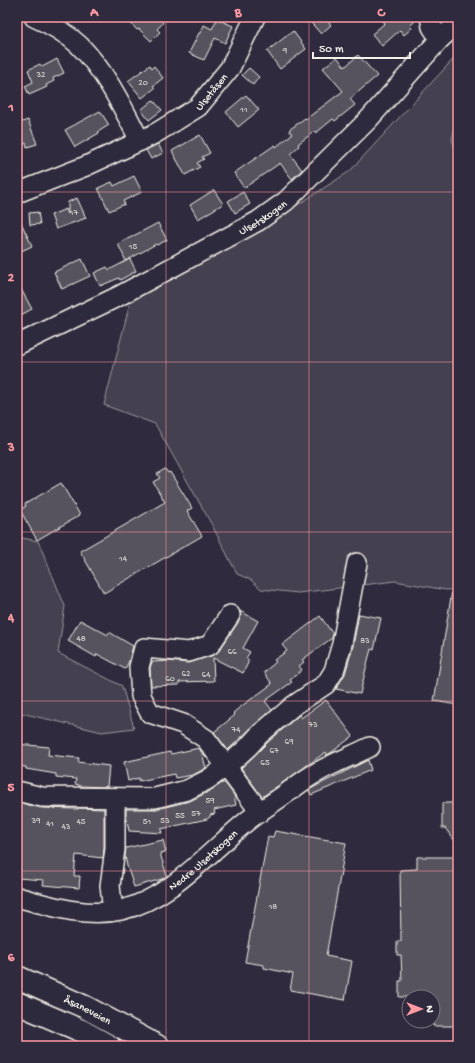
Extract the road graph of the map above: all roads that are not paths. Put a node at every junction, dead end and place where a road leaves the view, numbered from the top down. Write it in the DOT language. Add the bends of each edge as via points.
graph roads {
  1 [pos="34,17"];
  2 [pos="255,17"];
  3 [pos="430,17"];
  4 [pos="458,23"];
  5 [pos="440,39"];
  6 [pos="140,141"];
  7 [pos="17,193"];
  8 [pos="17,345"];
  9 [pos="357,563"];
  10 [pos="230,615"];
  11 [pos="370,747"];
  12 [pos="226,767"];
  13 [pos="17,791"];
  14 [pos="115,798"];
  15 [pos="260,812"];
  16 [pos="17,898"];
  17 [pos="113,911"];
  18 [pos="17,977"];
  19 [pos="17,1003"];
  20 [pos="109,1046"];
  21 [pos="157,1046"];
  1 -- 6 [label="street" via="47,22 79,45 109,84"];
  2 -- 6 [label="street, Ulsetåsen" via="230,68 198,107"];
  3 -- 5 [label="street" via="432,27"];
  4 -- 5 [label="street, Ulsetskogen"];
  5 -- 8 [label="street, Ulsetskogen" via="368,120 286,201 258,221 113,299"];
  6 -- 7 [label="street, Ulsetåsen"];
  9 -- 12 [label="street" via="342,644 334,671 326,684 259,735"];
  10 -- 12 [label="street" via="210,645 189,652 144,648 139,667 141,696 150,713 182,724 206,739"];
  11 -- 15 [label="street, Nedre Ulsetskogen" via="315,773"];
  12 -- 14 [label="street" via="187,790 155,798"];
  12 -- 15 [label="street"];
  13 -- 14 [label="street" via="42,797"];
  14 -- 17 [label="street" via="115,849 110,886"];
  15 -- 17 [label="street, Nedre Ulsetskogen" via="196,868 169,887 144,902"];
  16 -- 17 [label="street, Nedre Ulsetskogen" via="80,911"];
  18 -- 21 [label="highway, Åsaneveien" via="85,1007"];
  19 -- 20 [label="highway, Åsaneveien" via="82,1031"];
}
